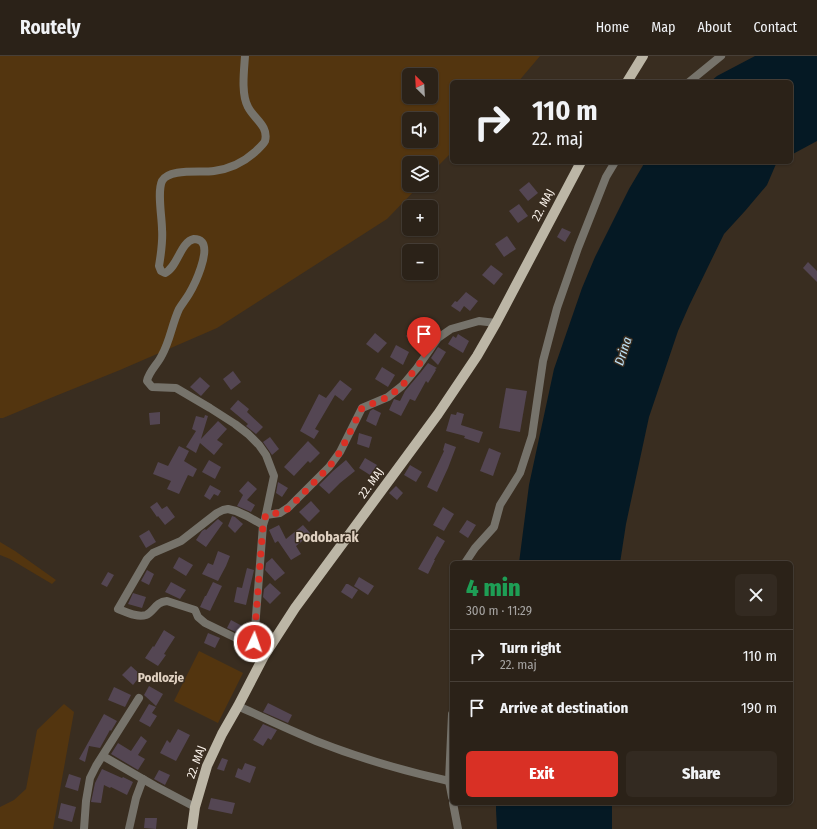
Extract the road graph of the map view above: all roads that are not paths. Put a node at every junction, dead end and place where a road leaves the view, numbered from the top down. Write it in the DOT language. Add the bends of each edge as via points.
graph roads {
  1 [pos="245,56"];
  2 [pos="643,56"];
  3 [pos="721,56"];
  4 [pos="627,80"];
  5 [pos="691,80"];
  6 [pos="580,164"];
  7 [pos="614,164"];
  8 [pos="496,323"];
  9 [pos="266,514"];
  10 [pos="263,525"];
  11 [pos="466,561"];
  12 [pos="254,642"];
  13 [pos="264,656"];
  14 [pos="139,698"];
  15 [pos="238,706"];
  16 [pos="103,756"];
  17 [pos="450,759"];
  18 [pos="143,779"];
  19 [pos="449,781"];
  20 [pos="450,786"];
  21 [pos="453,805"];
  22 [pos="195,807"];
  23 [pos="84,829"];
  24 [pos="129,829"];
  25 [pos="192,829"];
  26 [pos="458,829"];
  1 -- 9 [label="street" via="245,98 248,108 264,127 265,142 249,158 235,165 214,171 171,174 161,182 161,271 169,272 188,242 196,239 201,241 205,249 195,282 179,310 162,356 147,381 152,387 176,388 235,424 259,445 266,454 274,476"];
  2 -- 4 [label="main road"];
  3 -- 5 [label="street"];
  6 -- 8 [label="main road, 22. MAJ"];
  7 -- 11 [label="street" via="586,227 557,308 543,361 532,436 520,473 500,505 494,527 474,548"];
  8 -- 9 [label="street" via="479,321 467,324 451,329 438,338 402,386 388,397 362,408 340,452 289,508 280,513"];
  8 -- 13 [label="main road, 22. MAJ" via="438,414 295,608"];
  9 -- 10 [label="street"];
  10 -- 12 [label="street"];
  10 -- 12 [label="street" via="236,511 228,509 218,513 181,541 153,553 118,609 136,615 147,615 162,602 167,602 195,610 205,623 238,639"];
  12 -- 13 [label="street"];
  13 -- 15 [label="main road, 22. MAJ"];
  14 -- 16 [label="street"];
  15 -- 19 [label="street" via="333,748"];
  15 -- 22 [label="main road, 22. MAJ" via="207,766"];
  16 -- 18 [label="street"];
  16 -- 23 [label="street" via="90,778"];
  17 -- 19 [label="street"];
  18 -- 22 [label="street"];
  18 -- 24 [label="street"];
  19 -- 20 [label="street"];
  21 -- 26 [label="street"];
  22 -- 25 [label="main road, 22. MAJ"];
}
